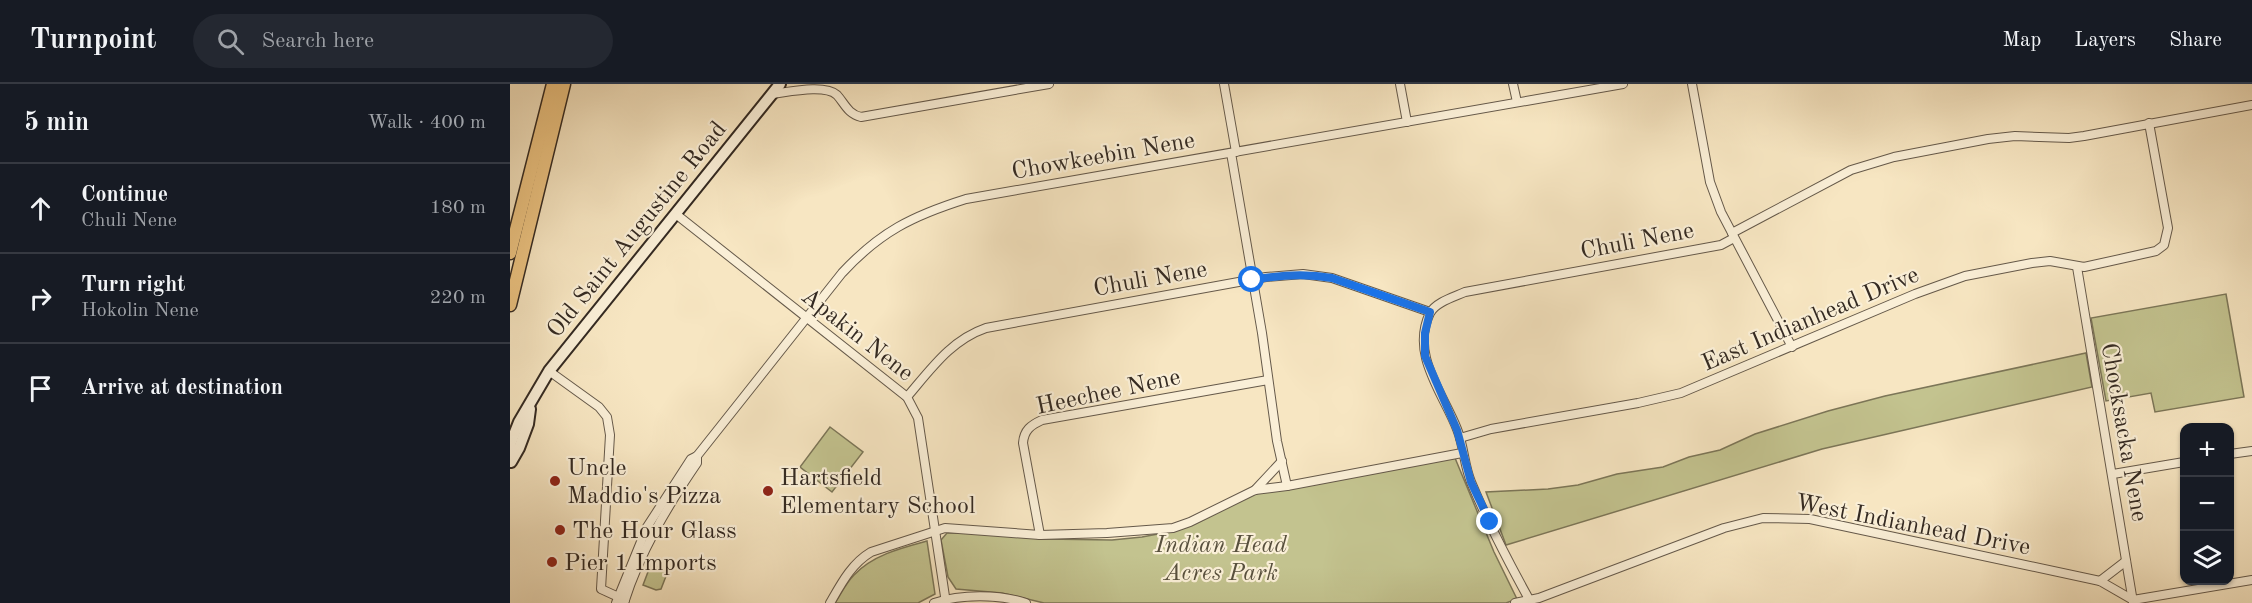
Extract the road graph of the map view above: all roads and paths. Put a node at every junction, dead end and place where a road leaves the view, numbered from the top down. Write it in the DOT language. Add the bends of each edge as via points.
graph roads {
  1 [pos="553,84"];
  2 [pos="564,84"];
  3 [pos="780,84"];
  4 [pos="1048,84"];
  5 [pos="1224,84"];
  6 [pos="1400,84"];
  7 [pos="1513,84"];
  8 [pos="1623,84"];
  9 [pos="1692,84"];
  10 [pos="772,94"];
  11 [pos="1517,102"];
  12 [pos="2252,105"];
  13 [pos="1407,122"];
  14 [pos="2149,123"];
  15 [pos="1234,152"];
  16 [pos="677,215"];
  17 [pos="1733,235"];
  18 [pos="510,253"];
  19 [pos="2077,267"];
  20 [pos="1252,280"];
  21 [pos="510,305"];
  22 [pos="1430,312"];
  23 [pos="807,319"];
  24 [pos="1792,347"];
  25 [pos="549,371"];
  26 [pos="1268,380"];
  27 [pos="907,397"];
  28 [pos="1460,438"];
  29 [pos="2252,451"];
  30 [pos="1462,453"];
  31 [pos="2234,453"];
  32 [pos="511,461"];
  33 [pos="1282,461"];
  34 [pos="2180,463"];
  35 [pos="2113,474"];
  36 [pos="1287,486"];
  37 [pos="1255,489"];
  38 [pos="935,532"];
  39 [pos="1040,535"];
  40 [pos="2126,561"];
  41 [pos="2252,580"];
  42 [pos="2100,581"];
  43 [pos="621,601"];
  44 [pos="945,601"];
  45 [pos="1530,601"];
  46 [pos="2133,602"];
  47 [pos="830,603"];
  48 [pos="934,603"];
  49 [pos="1026,603"];
  50 [pos="1515,603"];
  1 -- 18 [label="main road"];
  2 -- 21 [label="main road"];
  3 -- 10 [label="street, Old Saint Augustine Road"];
  4 -- 10 [label="street" via="861,117 851,114 836,94 823,88"];
  5 -- 15 [label="street"];
  6 -- 13 [label="street"];
  7 -- 11 [label="street"];
  8 -- 11 [label="street, Chowkeebin Nene"];
  9 -- 17 [label="street" via="1710,182"];
  10 -- 16 [label="street, Old Saint Augustine Road"];
  11 -- 13 [label="street, Chowkeebin Nene"];
  12 -- 14 [label="street, Chuli Nene"];
  13 -- 15 [label="street, Chowkeebin Nene"];
  14 -- 17 [label="street, Chuli Nene" via="2069,138 1988,139 1894,157 1851,170"];
  14 -- 19 [label="street, East Indianhead Drive" via="2168,236 2164,245 2146,255"];
  15 -- 20 [label="street"];
  15 -- 23 [label="street, Chowkeebin Nene" via="966,199 925,212 865,249"];
  16 -- 23 [label="street, Apakin Nene"];
  16 -- 25 [label="street, Old Saint Augustine Road"];
  17 -- 22 [label="street, Chuli Nene" via="1721,244 1465,292"];
  17 -- 24 [label="street"];
  19 -- 24 [label="street, East Indianhead Drive" via="2050,261 1965,276"];
  19 -- 35 [label="street, Chocksacka Nene"];
  20 -- 22 [label="street, Chuli Nene" via="1316,275"];
  20 -- 26 [label="street"];
  20 -- 27 [label="street, Chuli Nene" via="980,330 954,345"];
  22 -- 28 [label="street" via="1425,356"];
  23 -- 27 [label="street, Apakin Nene"];
  23 -- 43 [label="street, Chowkeebin Nene" via="691,459 647,527"];
  24 -- 28 [label="street, East Indianhead Drive" via="1681,393"];
  25 -- 32 [label="street, Old Saint Augustine Road" via="519,422 510,446"];
  25 -- 43 [label="street" via="607,417 601,589"];
  26 -- 33 [label="street"];
  26 -- 39 [label="street, Heechee Nene" via="1033,424 1024,436 1024,453"];
  27 -- 38 [label="street, Apakin Nene" via="918,418"];
  28 -- 30 [label="street"];
  29 -- 31 [label="street"];
  30 -- 36 [label="street"];
  30 -- 45 [label="street" via="1471,482"];
  33 -- 36 [label="street"];
  33 -- 37 [label="street"];
  34 -- 35 [label="street"];
  35 -- 40 [label="street, Chocksacka Nene"];
  36 -- 37 [label="street"];
  37 -- 39 [label="street" via="1173,528"];
  38 -- 39 [label="street" via="945,528"];
  38 -- 44 [label="street, Apakin Nene"];
  38 -- 47 [label="street" via="860,558"];
  40 -- 42 [label="street"];
  40 -- 46 [label="street, Chocksacka Nene"];
  41 -- 46 [label="street"];
  42 -- 45 [label="street, West Indianhead Drive" via="1810,519 1763,518 1724,528"];
  42 -- 46 [label="street, West Indianhead Drive"];
  44 -- 48 [label="street"];
  44 -- 49 [label="street" via="996,598"];
  45 -- 50 [label="street, West Indianhead Drive"];
}
